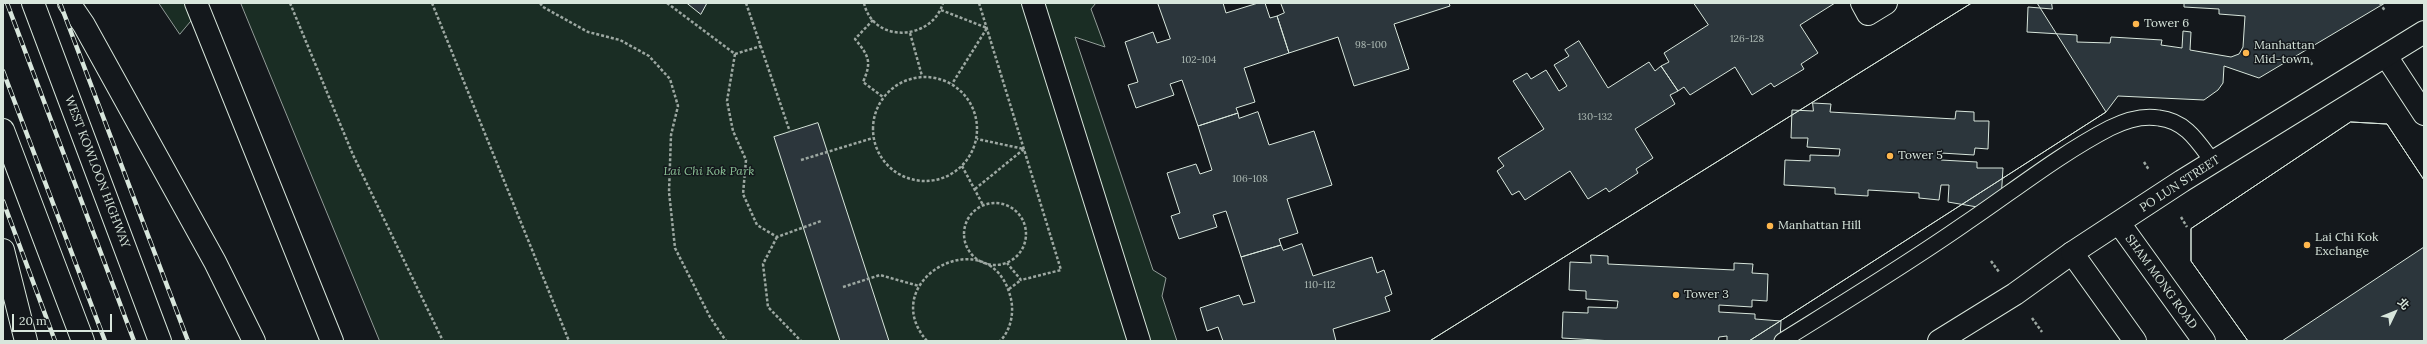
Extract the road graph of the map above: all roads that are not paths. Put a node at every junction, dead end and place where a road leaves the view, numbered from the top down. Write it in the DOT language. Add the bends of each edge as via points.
graph roads {
  1 [pos="32,3"];
  2 [pos="69,3"];
  3 [pos="196,3"];
  4 [pos="1033,3"];
  5 [pos="1862,3"];
  6 [pos="1886,3"];
  7 [pos="2424,32"];
  8 [pos="2386,56"];
  9 [pos="2424,114"];
  10 [pos="3,130"];
  11 [pos="2213,162"];
  12 [pos="2119,223"];
  13 [pos="3,250"];
  14 [pos="2072,253"];
  15 [pos="26,341"];
  16 [pos="83,341"];
  17 [pos="160,341"];
  18 [pos="254,341"];
  19 [pos="332,341"];
  20 [pos="1139,341"];
  21 [pos="1782,341"];
  22 [pos="1939,341"];
  23 [pos="2135,341"];
  24 [pos="2204,341"];
  1 -- 17 [label="main road, WEST KOWLOON HIGHWAY"];
  2 -- 18 [label="main road" via="84,25 215,262"];
  3 -- 19 [label="main road"];
  4 -- 20 [label="main road"];
  5 -- 6 [label="main road" via="1868,14"];
  7 -- 8 [label="main road, PO LUN STREET"];
  8 -- 9 [label="main road"];
  8 -- 11 [label="main road, PO LUN STREET"];
  10 -- 16 [label="main road"];
  11 -- 12 [label="main road, PO LUN STREET"];
  11 -- 21 [label="lane" via="2183,125 2159,118 2133,119 2110,128"];
  12 -- 14 [label="main road, PO LUN STREET"];
  12 -- 24 [label="main road, SHAM MONG ROAD"];
  13 -- 15 [label="main road"];
  14 -- 22 [label="main road, PO LUN STREET" via="2015,294"];
  14 -- 23 [label="main road"];
}
